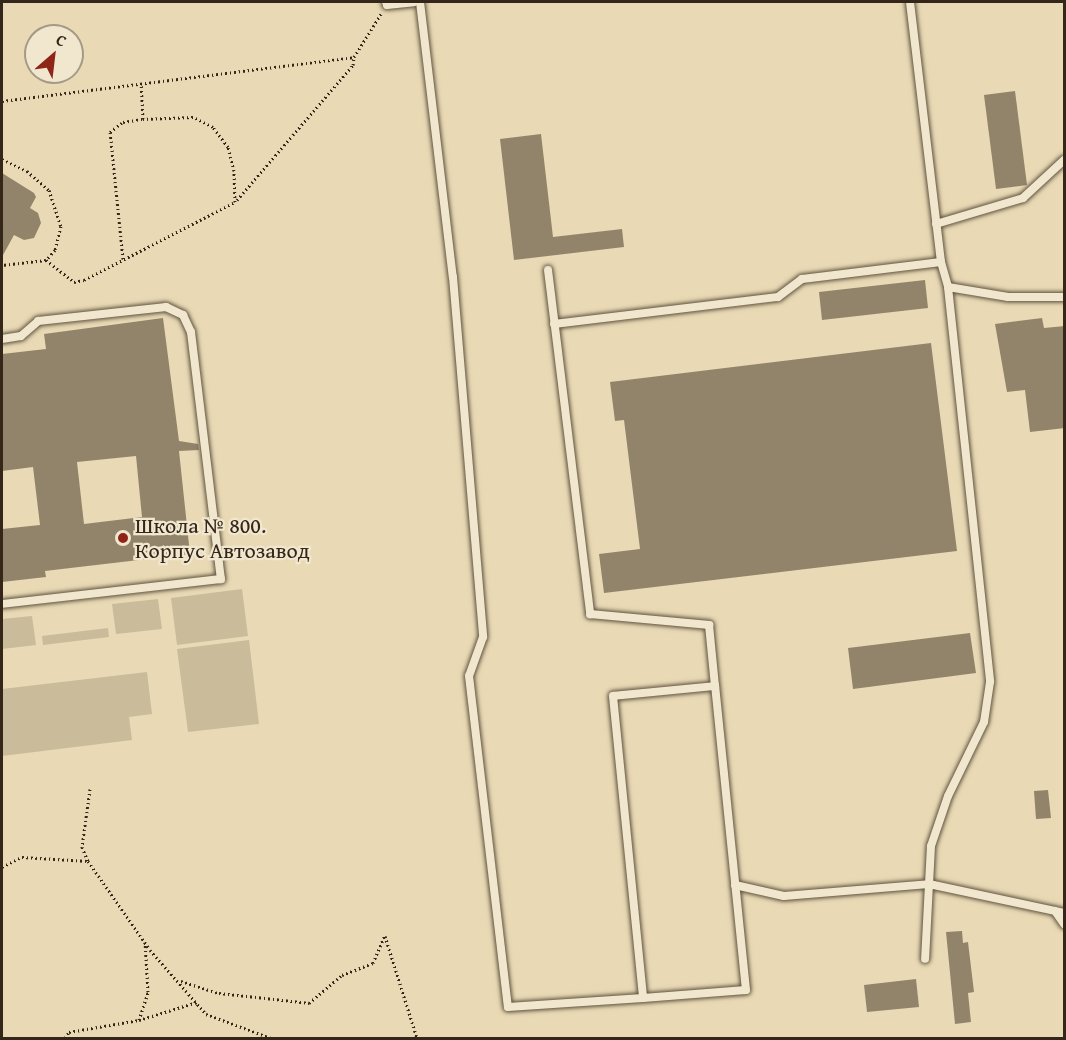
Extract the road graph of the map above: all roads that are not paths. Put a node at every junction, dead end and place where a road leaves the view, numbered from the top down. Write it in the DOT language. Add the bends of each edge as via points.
graph roads {
  1 [pos="414,2"];
  2 [pos="420,2"];
  3 [pos="910,2"];
  4 [pos="386,3"];
  5 [pos="1065,160"];
  6 [pos="936,224"];
  7 [pos="941,262"];
  8 [pos="548,270"];
  9 [pos="948,287"];
  10 [pos="1065,297"];
  11 [pos="554,324"];
  12 [pos="2,339"];
  13 [pos="2,604"];
  14 [pos="715,686"];
  15 [pos="929,884"];
  16 [pos="735,885"];
  17 [pos="1055,911"];
  18 [pos="1065,913"];
  19 [pos="1065,924"];
  20 [pos="925,959"];
  21 [pos="643,998"];
  1 -- 4 [label="lane"];
  2 -- 21 [label="lane" via="453,277 483,637 469,676 508,1007"];
  3 -- 6 [label="lane"];
  5 -- 6 [label="lane" via="1023,198"];
  6 -- 7 [label="lane"];
  7 -- 9 [label="lane"];
  7 -- 11 [label="lane" via="802,279 778,297"];
  8 -- 11 [label="lane"];
  9 -- 10 [label="lane" via="1008,297"];
  9 -- 15 [label="lane" via="990,682 984,722 948,796 931,846"];
  11 -- 14 [label="lane" via="590,614 709,625"];
  12 -- 13 [label="lane" via="21,336 38,321 166,307 183,315 191,332 221,579"];
  14 -- 16 [label="lane"];
  14 -- 21 [label="lane" via="613,696"];
  15 -- 16 [label="lane" via="784,896"];
  15 -- 17 [label="lane"];
  15 -- 20 [label="lane"];
  16 -- 21 [label="lane" via="746,990"];
  17 -- 18 [label="lane"];
  17 -- 19 [label="lane"];
}
